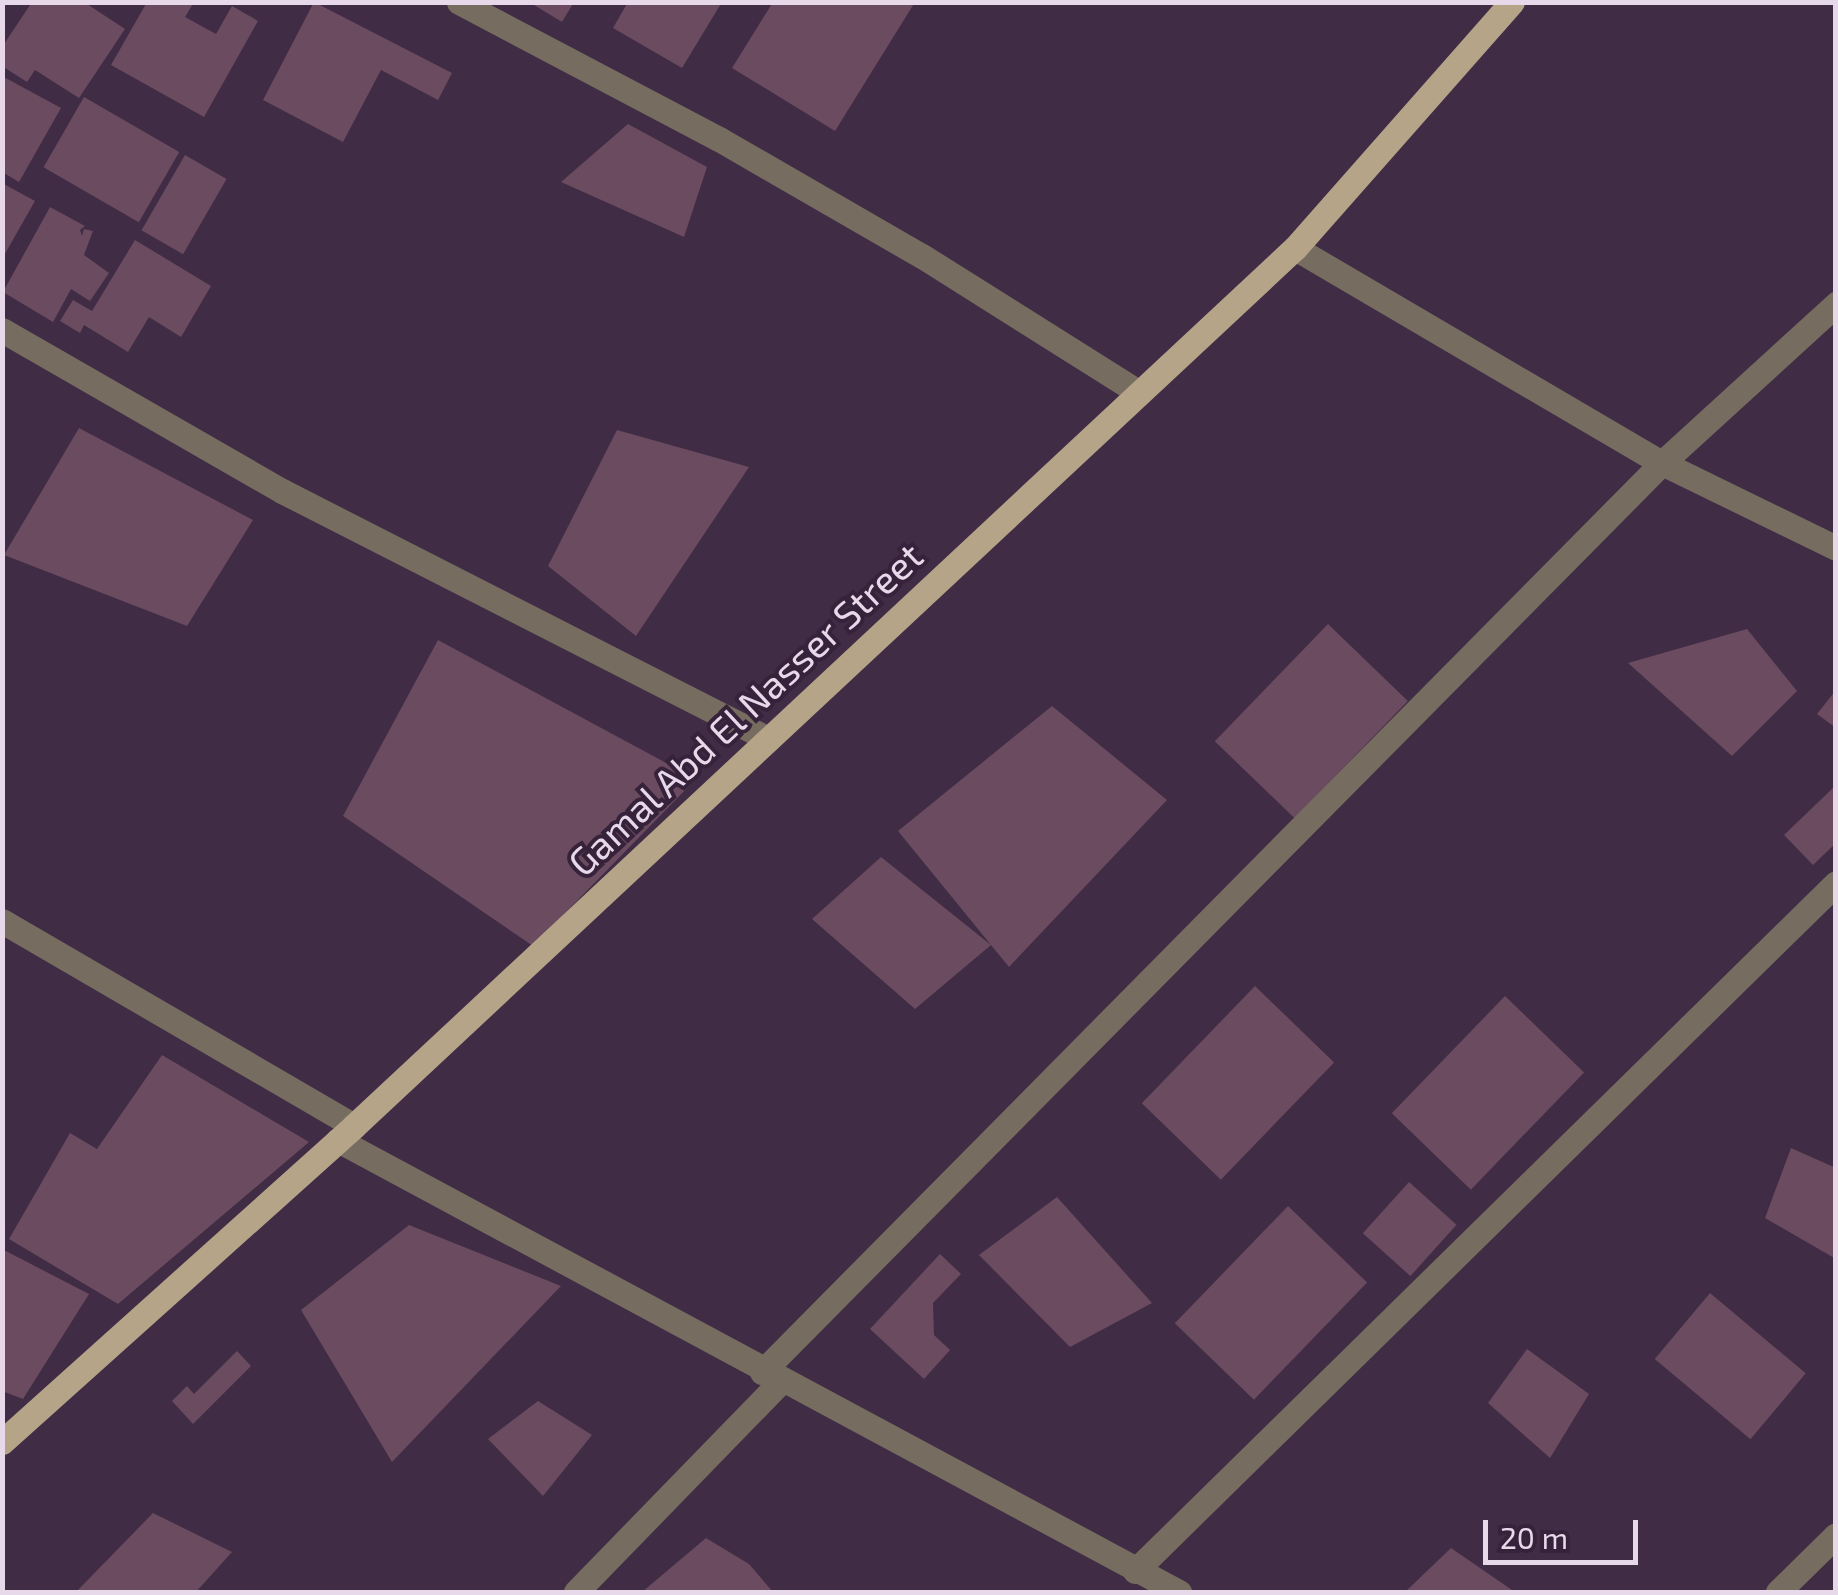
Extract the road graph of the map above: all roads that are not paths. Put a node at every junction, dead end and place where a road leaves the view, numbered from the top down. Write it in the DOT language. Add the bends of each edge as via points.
graph roads {
  1 [pos="459,2"];
  2 [pos="1512,2"];
  3 [pos="1295,248"];
  4 [pos="1836,304"];
  5 [pos="2,330"];
  6 [pos="1138,392"];
  7 [pos="1662,462"];
  8 [pos="1836,548"];
  9 [pos="768,740"];
  10 [pos="1836,883"];
  11 [pos="2,921"];
  12 [pos="346,1133"];
  13 [pos="772,1376"];
  14 [pos="2,1442"];
  15 [pos="1836,1535"];
  16 [pos="1154,1584"];
  17 [pos="576,1592"];
  18 [pos="1778,1592"];
  1 -- 6 [label="street" via="753,158"];
  2 -- 3 [label="main road, Gamal Abd El Nasser Street"];
  3 -- 6 [label="main road, Gamal Abd El Nasser Street"];
  3 -- 7 [label="street"];
  4 -- 7 [label="street"];
  5 -- 9 [label="street" via="282,491"];
  6 -- 9 [label="main road, Gamal Abd El Nasser Street"];
  7 -- 8 [label="street"];
  7 -- 13 [label="street"];
  9 -- 12 [label="main road, Gamal Abd El Nasser Street"];
  10 -- 16 [label="street"];
  11 -- 12 [label="street"];
  12 -- 13 [label="street"];
  12 -- 14 [label="main road, Gamal Abd El Nasser Street"];
  13 -- 16 [label="street"];
  13 -- 17 [label="street"];
  15 -- 18 [label="street"];
}
